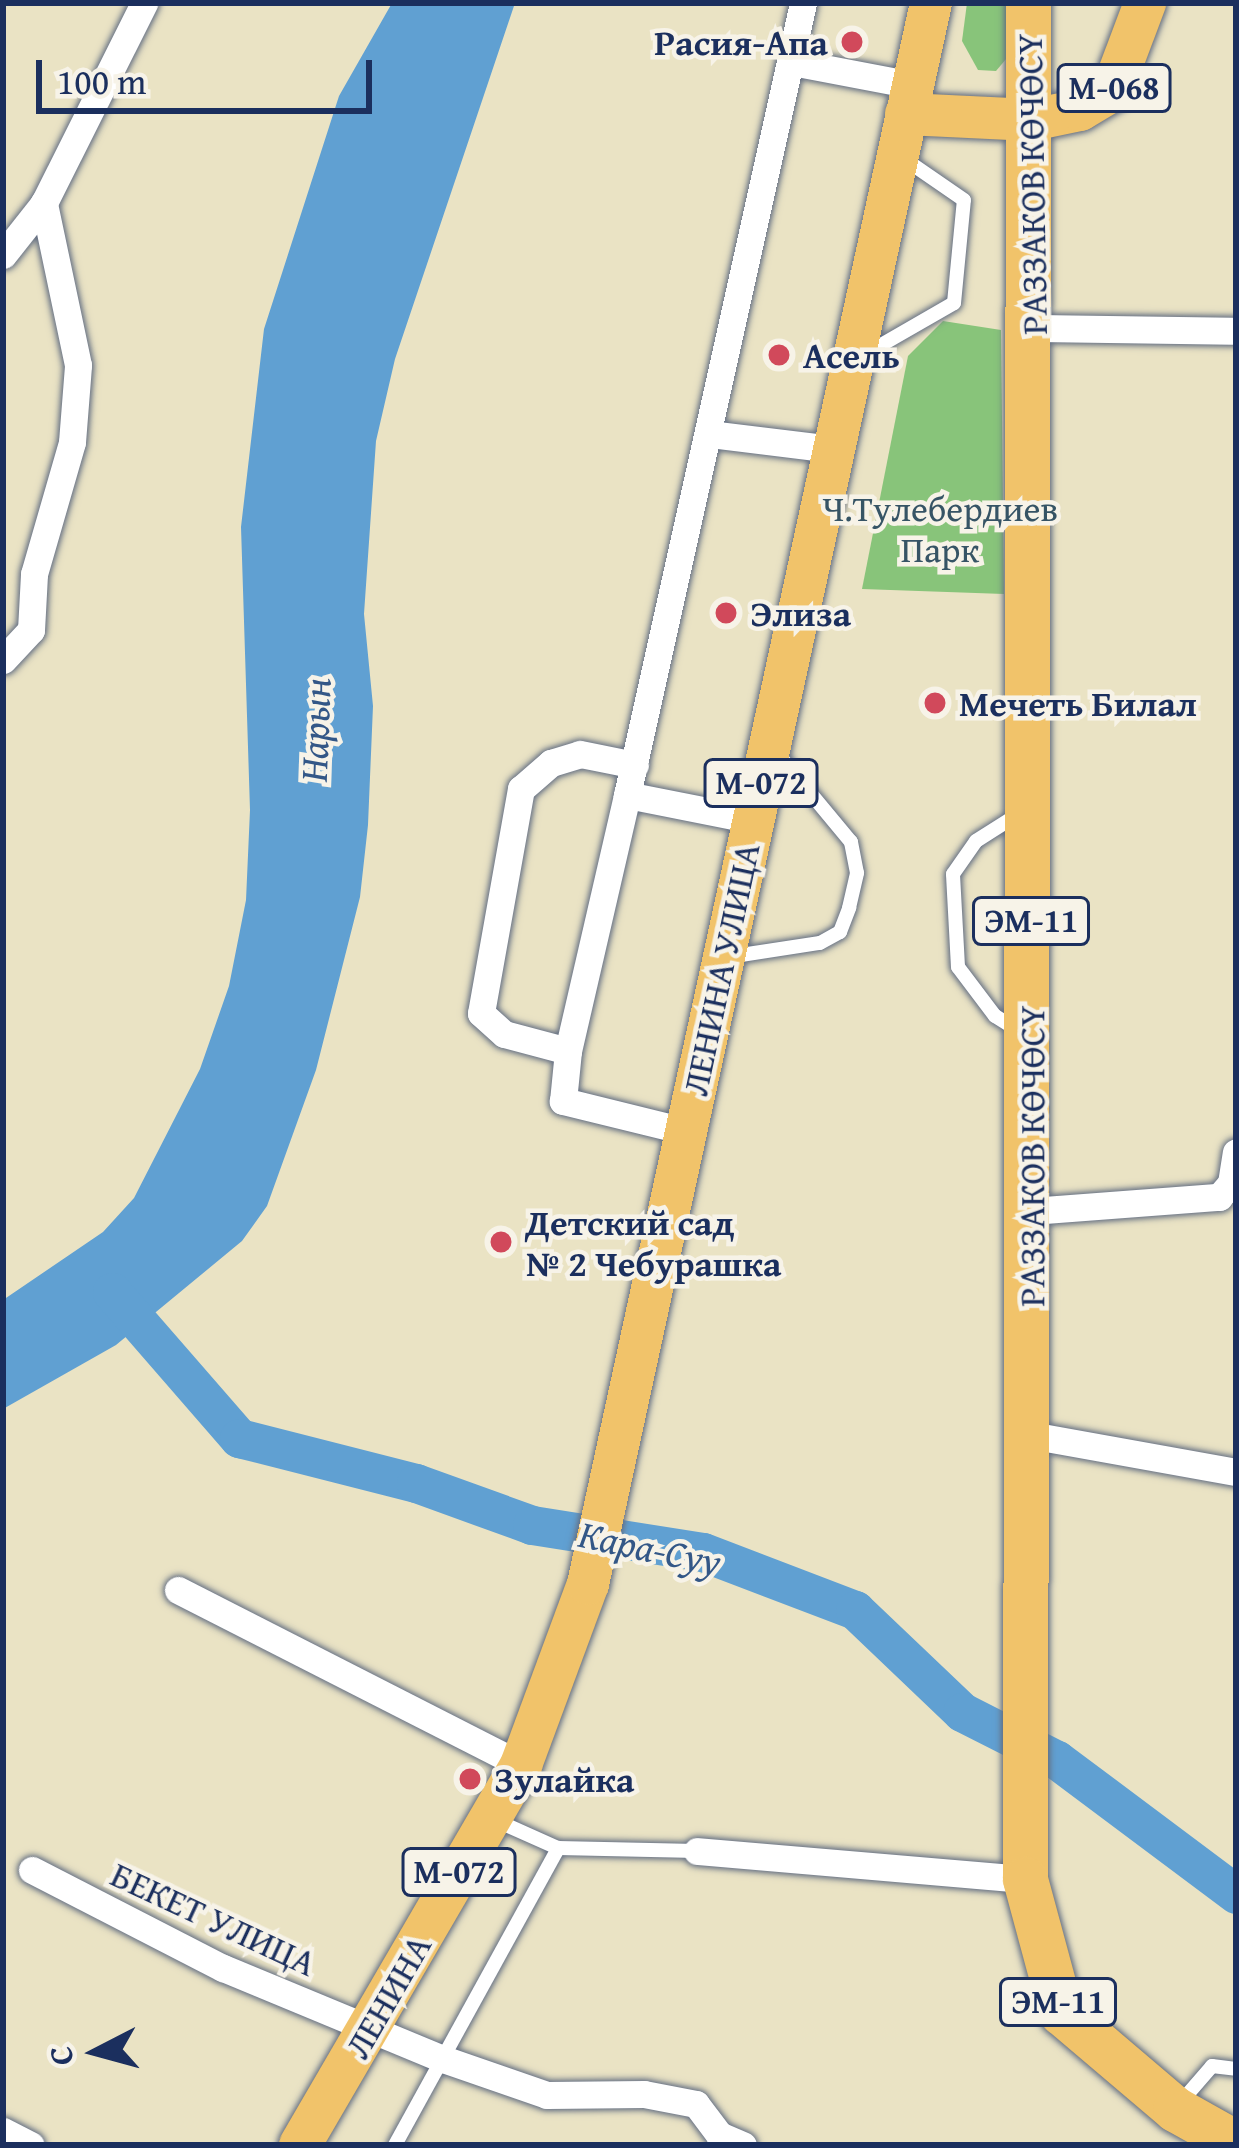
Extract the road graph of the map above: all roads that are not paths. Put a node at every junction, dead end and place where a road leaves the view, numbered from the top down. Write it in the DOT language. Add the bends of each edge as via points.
graph roads {
  1 [pos="144,3"];
  2 [pos="803,3"];
  3 [pos="931,3"];
  4 [pos="1028,3"];
  5 [pos="1145,3"];
  6 [pos="792,62"];
  7 [pos="905,118"];
  8 [pos="1032,120"];
  9 [pos="44,203"];
  10 [pos="3,255"];
  11 [pos="1034,328"];
  12 [pos="1236,331"];
  13 [pos="852,362"];
  14 [pos="710,434"];
  15 [pos="833,449"];
  16 [pos="3,660"];
  17 [pos="769,744"];
  18 [pos="635,765"];
  19 [pos="627,795"];
  20 [pos="1031,806"];
  21 [pos="753,820"];
  22 [pos="723,957"];
  23 [pos="1031,1037"];
  24 [pos="568,1051"];
  25 [pos="685,1131"];
  26 [pos="1236,1152"];
  27 [pos="1031,1211"];
  28 [pos="1030,1435"];
  29 [pos="1236,1472"];
  30 [pos="588,1584"];
  31 [pos="178,1590"];
  32 [pos="521,1765"];
  33 [pos="490,1818"];
  34 [pos="558,1848"];
  35 [pos="698,1851"];
  36 [pos="32,1870"];
  37 [pos="1025,1880"];
  38 [pos="369,2027"];
  39 [pos="443,2059"];
  40 [pos="1236,2069"];
  41 [pos="1175,2109"];
  42 [pos="3,2131"];
  43 [pos="1236,2143"];
  44 [pos="31,2145"];
  45 [pos="300,2145"];
  46 [pos="395,2145"];
  47 [pos="743,2145"];
  1 -- 9 [label="street"];
  2 -- 6 [label="street"];
  3 -- 7 [label="main road, ЛЕНИНА УЛИЦА / М-072"];
  4 -- 8 [label="highway, РАЗЗАКОВ КӨЧӨСҮ / ЭМ-11"];
  5 -- 8 [label="main road, М-068" via="1112,91 1080,110"];
  6 -- 7 [label="street"];
  6 -- 14 [label="street"];
  7 -- 8 [label="main road"];
  7 -- 13 [label="main road, ЛЕНИНА УЛИЦА / М-072"];
  7 -- 13 [label="lane" via="964,200 954,303"];
  8 -- 11 [label="highway, РАЗЗАКОВ КӨЧӨСҮ / ЭМ-11"];
  9 -- 10 [label="street"];
  9 -- 16 [label="street" via="78,365 74,423 34,574 31,629"];
  11 -- 12 [label="street"];
  11 -- 20 [label="highway, РАЗЗАКОВ КӨЧӨСҮ / ЭМ-11"];
  13 -- 15 [label="main road, ЛЕНИНА УЛИЦА / М-072"];
  14 -- 15 [label="street"];
  14 -- 18 [label="street"];
  15 -- 17 [label="main road, ЛЕНИНА УЛИЦА / М-072"];
  17 -- 21 [label="main road, ЛЕНИНА УЛИЦА / М-072"];
  17 -- 22 [label="lane" via="851,842 849,908 840,932 820,943"];
  18 -- 19 [label="street"];
  18 -- 24 [label="street" via="580,754 551,763 520,789 481,1013 504,1034"];
  19 -- 21 [label="street"];
  19 -- 24 [label="street"];
  20 -- 23 [label="highway, РАЗЗАКОВ КӨЧӨСҮ / ЭМ-11"];
  20 -- 23 [label="lane" via="963,855 953,874 952,936 975,993"];
  21 -- 22 [label="main road, ЛЕНИНА УЛИЦА / М-072"];
  22 -- 25 [label="main road, ЛЕНИНА УЛИЦА / М-072"];
  23 -- 27 [label="highway, РАЗЗАКОВ КӨЧӨСҮ / ЭМ-11"];
  24 -- 25 [label="street" via="563,1101"];
  25 -- 30 [label="main road, ЛЕНИНА УЛИЦА / М-072"];
  26 -- 27 [label="street" via="1232,1183 1219,1196"];
  27 -- 28 [label="highway, РАЗЗАКОВ КӨЧӨСҮ / ЭМ-11"];
  28 -- 29 [label="street"];
  28 -- 37 [label="highway, РАЗЗАКОВ КӨЧӨСҮ / ЭМ-11"];
  30 -- 32 [label="main road, ЛЕНИНА / М-072"];
  31 -- 32 [label="street"];
  32 -- 33 [label="main road, ЛЕНИНА / М-072"];
  33 -- 34 [label="lane"];
  33 -- 38 [label="main road, ЛЕНИНА / М-072"];
  34 -- 35 [label="lane"];
  34 -- 39 [label="lane"];
  35 -- 37 [label="street"];
  36 -- 38 [label="street, БЕКЕТ УЛИЦА" via="223,1968"];
  37 -- 41 [label="highway, РАЗЗАКОВ КӨЧӨСҮ / ЭМ-11" via="1061,2012"];
  38 -- 39 [label="street, БЕКЕТ УЛИЦА"];
  38 -- 45 [label="main road, ЛЕНИНА / М-072"];
  39 -- 46 [label="lane"];
  39 -- 47 [label="street, БЕКЕТ УЛИЦА" via="547,2095 644,2094 696,2104 719,2135"];
  40 -- 41 [label="lane" via="1212,2066"];
  41 -- 43 [label="highway, РАЗЗАКОВ КӨЧӨСҮ / ЭМ-11"];
  42 -- 44 [label="street"];
}
